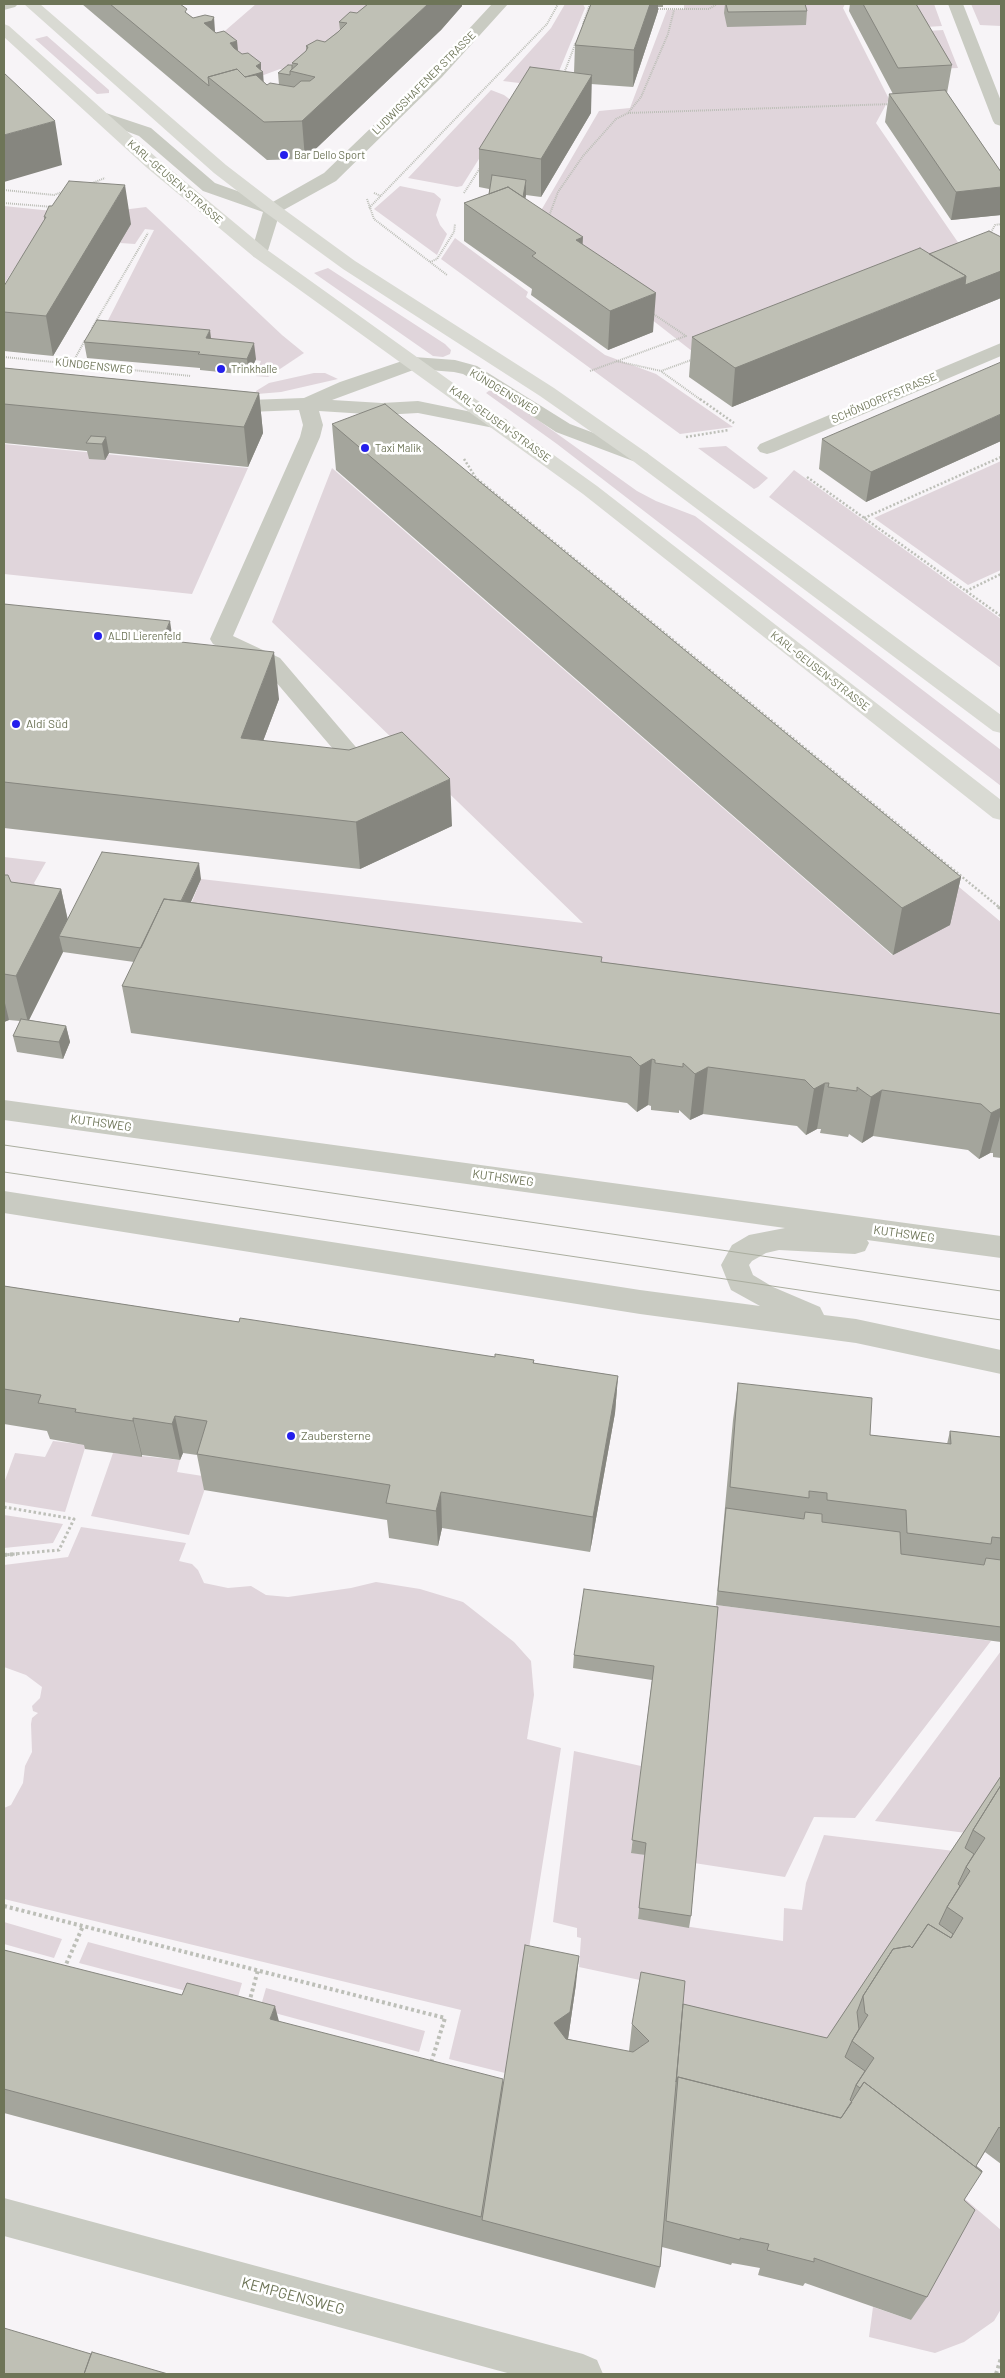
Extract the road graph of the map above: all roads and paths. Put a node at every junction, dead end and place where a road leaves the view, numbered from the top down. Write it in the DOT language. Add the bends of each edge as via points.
graph roads {
  1 [pos="10,4"];
  2 [pos="31,4"];
  3 [pos="500,4"];
  4 [pos="558,4"];
  5 [pos="590,4"];
  6 [pos="717,4"];
  7 [pos="955,4"];
  8 [pos="4,5"];
  9 [pos="646,9"];
  10 [pos="674,10"];
  11 [pos="4,29"];
  12 [pos="580,32"];
  13 [pos="576,41"];
  14 [pos="562,77"];
  15 [pos="896,104"];
  16 [pos="628,113"];
  17 [pos="100,116"];
  18 [pos="1000,116"];
  19 [pos="484,162"];
  20 [pos="112,176"];
  21 [pos="90,184"];
  22 [pos="72,189"];
  23 [pos="4,190"];
  24 [pos="464,193"];
  25 [pos="365,195"];
  26 [pos="4,202"];
  27 [pos="370,208"];
  28 [pos="272,209"];
  29 [pos="52,215"];
  30 [pos="455,224"];
  31 [pos="547,224"];
  32 [pos="1001,224"];
  33 [pos="148,233"];
  34 [pos="987,239"];
  35 [pos="260,253"];
  36 [pos="430,262"];
  37 [pos="451,278"];
  38 [pos="647,309"];
  39 [pos="92,330"];
  40 [pos="87,338"];
  41 [pos="1001,349"];
  42 [pos="4,357"];
  43 [pos="698,357"];
  44 [pos="616,361"];
  45 [pos="414,363"];
  46 [pos="72,364"];
  47 [pos="661,372"];
  48 [pos="584,373"];
  49 [pos="195,376"];
  50 [pos="205,402"];
  51 [pos="307,404"];
  52 [pos="500,423"];
  53 [pos="742,428"];
  54 [pos="767,448"];
  55 [pos="462,455"];
  56 [pos="640,456"];
  57 [pos="1001,457"];
  58 [pos="804,475"];
  59 [pos="864,518"];
  60 [pos="1001,574"];
  61 [pos="966,591"];
  62 [pos="1001,616"];
  63 [pos="1001,726"];
  64 [pos="376,786"];
  65 [pos="1001,812"];
  66 [pos="1001,909"];
  67 [pos="4,1110"];
  68 [pos="4,1202"];
  69 [pos="1001,1248"];
  70 [pos="856,1332"];
  71 [pos="1001,1362"];
  72 [pos="4,1507"];
  73 [pos="4,1555"];
  74 [pos="4,1906"];
  75 [pos="83,1926"];
  76 [pos="258,1970"];
  77 [pos="61,1975"];
  78 [pos="248,2008"];
  79 [pos="429,2071"];
  80 [pos="4,2217"];
  81 [pos="1001,2358"];
  82 [pos="583,2374"];
  83 [pos="996,2374"];
  1 -- 8 [label="street"];
  2 -- 28 [label="main road"];
  3 -- 28 [label="street, LUDWIGSHAFENER STRASSE" via="436,74 330,177"];
  4 -- 27 [label="path" via="547,24"];
  5 -- 12 [label="path"];
  6 -- 10 [label="path" via="709,9"];
  7 -- 18 [label="street"];
  9 -- 10 [label="path"];
  10 -- 16 [label="path" via="653,72 641,98"];
  11 -- 17 [label="main road, KARL-GEUSEN-STRASSE"];
  13 -- 14 [label="path"];
  15 -- 16 [label="path"];
  16 -- 31 [label="path" via="616,119 583,156 558,192"];
  17 -- 28 [label="street" via="145,132 209,187"];
  17 -- 35 [label="main road, KARL-GEUSEN-STRASSE"];
  19 -- 24 [label="path"];
  20 -- 21 [label="path"];
  22 -- 23 [label="path" via="54,195"];
  25 -- 27 [label="path"];
  26 -- 29 [label="path" via="56,208"];
  27 -- 36 [label="path" via="374,219"];
  28 -- 35 [label="street"];
  28 -- 56 [label="main road" via="349,265"];
  30 -- 36 [label="path" via="454,232 437,259"];
  32 -- 34 [label="path" via="995,225"];
  33 -- 39 [label="path"];
  35 -- 45 [label="main road, KARL-GEUSEN-STRASSE"];
  36 -- 37 [label="path"];
  38 -- 44 [label="path" via="686,336"];
  40 -- 46 [label="path"];
  41 -- 54 [label="street, SCHÖNDORFFSTRASSE"];
  42 -- 46 [label="path, KÜNDGENSWEG"];
  43 -- 47 [label="path"];
  44 -- 47 [label="path"];
  44 -- 48 [label="path"];
  45 -- 51 [label="street, KÜNDGENSWEG"];
  45 -- 52 [label="main road, KARL-GEUSEN-STRASSE"];
  45 -- 56 [label="street, KÜNDGENSWEG" via="444,364 470,370 562,428"];
  46 -- 49 [label="path, KÜNDGENSWEG"];
  47 -- 53 [label="path"];
  50 -- 51 [label="street, KÜNDGENSWEG" via="249,406"];
  51 -- 52 [label="street, KÜNDGENSWEG" via="382,409 418,407"];
  51 -- 64 [label="street" via="313,425 310,437 221,639 272,663"];
  52 -- 65 [label="main road, KARL-GEUSEN-STRASSE"];
  55 -- 66 [label="path" via="476,478"];
  56 -- 63 [label="main road"];
  57 -- 59 [label="path"];
  58 -- 59 [label="path"];
  59 -- 61 [label="path"];
  60 -- 61 [label="path"];
  61 -- 62 [label="path"];
  67 -- 69 [label="street, KUTHSWEG"];
  68 -- 70 [label="street, KUTHSWEG" via="640,1302"];
  69 -- 70 [label="street, KUTHSWEG" via="779,1240 759,1243 742,1253 735,1265 742,1282 763,1296"];
  70 -- 71 [label="street, KUTHSWEG"];
  72 -- 73 [label="path" via="74,1519 59,1550"];
  74 -- 75 [label="path"];
  75 -- 76 [label="path"];
  75 -- 77 [label="path"];
  76 -- 78 [label="path"];
  76 -- 79 [label="path" via="444,2018"];
  80 -- 82 [label="street, KEMPGENSWEG"];
  81 -- 83 [label="path"];
}
